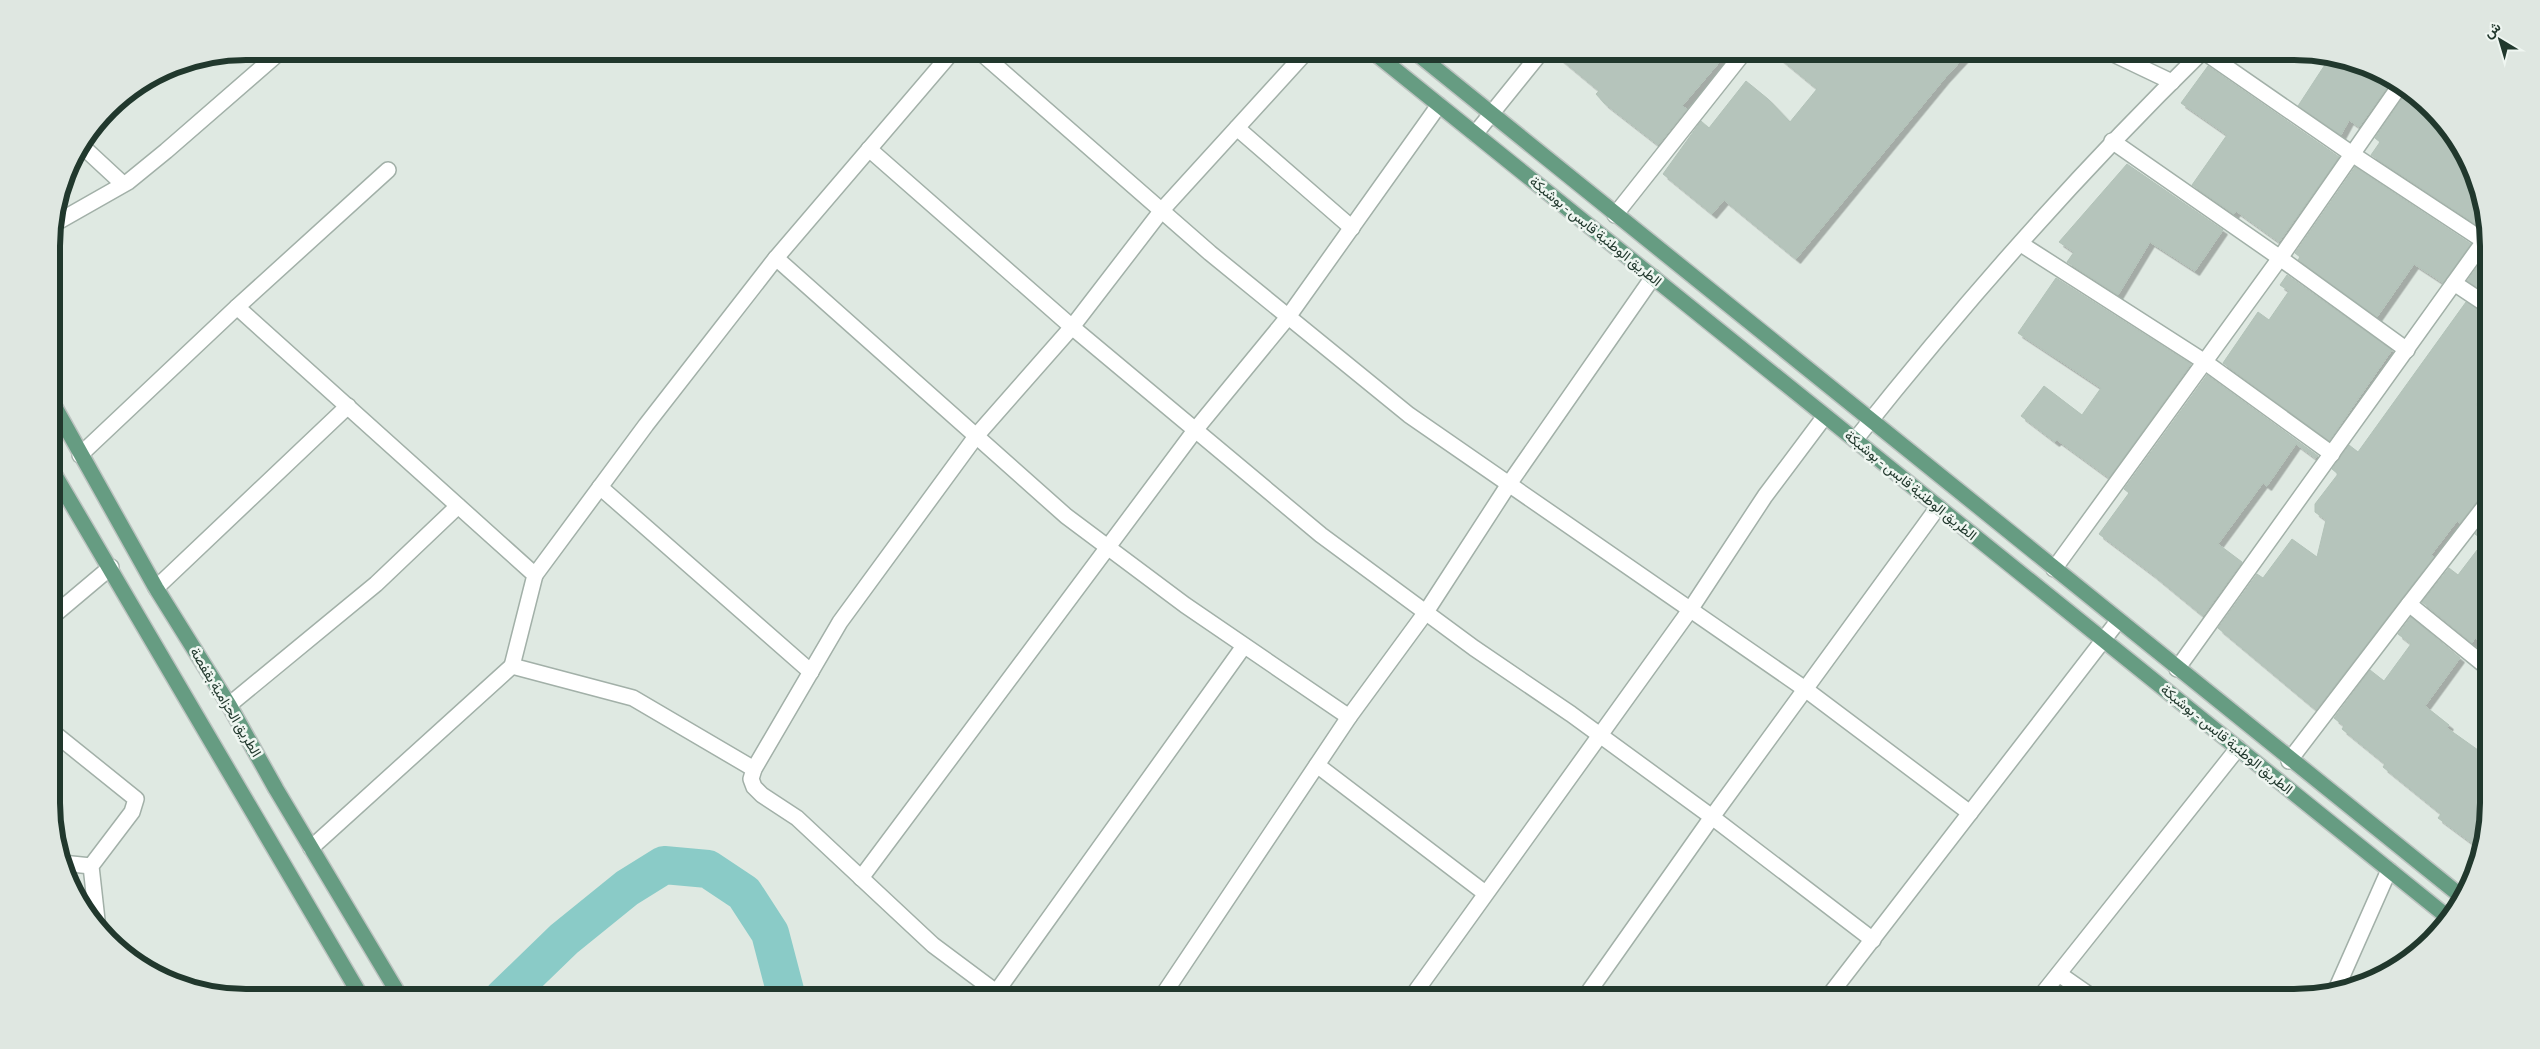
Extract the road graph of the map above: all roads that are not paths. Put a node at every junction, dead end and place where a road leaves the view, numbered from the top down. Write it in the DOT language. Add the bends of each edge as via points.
graph roads {
  1 [pos="271,60"];
  2 [pos="945,60"];
  3 [pos="988,60"];
  4 [pos="1299,60"];
  5 [pos="1383,60"];
  6 [pos="1425,60"];
  7 [pos="1535,60"];
  8 [pos="1738,60"];
  9 [pos="2126,60"];
  10 [pos="2194,60"];
  11 [pos="2216,60"];
  12 [pos="2172,82"];
  13 [pos="2396,91"];
  14 [pos="1439,105"];
  15 [pos="1491,114"];
  16 [pos="1237,128"];
  17 [pos="1475,134"];
  18 [pos="2112,141"];
  19 [pos="869,149"];
  20 [pos="87,150"];
  21 [pos="2352,154"];
  22 [pos="388,170"];
  23 [pos="123,184"];
  24 [pos="1162,210"];
  25 [pos="1615,215"];
  26 [pos="62,219"];
  27 [pos="1352,228"];
  28 [pos="2480,235"];
  29 [pos="2021,244"];
  30 [pos="2480,247"];
  31 [pos="776,258"];
  32 [pos="2280,258"];
  33 [pos="1653,277"];
  34 [pos="2454,283"];
  35 [pos="2480,300"];
  36 [pos="237,306"];
  37 [pos="1288,318"];
  38 [pos="1072,326"];
  39 [pos="2407,350"];
  40 [pos="2204,362"];
  41 [pos="348,406"];
  42 [pos="1825,416"];
  43 [pos="60,417"];
  44 [pos="1870,421"];
  45 [pos="1196,429"];
  46 [pos="977,435"];
  47 [pos="1855,440"];
  48 [pos="80,454"];
  49 [pos="2332,454"];
  50 [pos="60,483"];
  51 [pos="1509,484"];
  52 [pos="600,487"];
  53 [pos="458,506"];
  54 [pos="1938,507"];
  55 [pos="2480,512"];
  56 [pos="1108,548"];
  57 [pos="111,567"];
  58 [pos="2054,569"];
  59 [pos="534,575"];
  60 [pos="156,588"];
  61 [pos="2409,604"];
  62 [pos="60,609"];
  63 [pos="1690,610"];
  64 [pos="1426,612"];
  65 [pos="2118,621"];
  66 [pos="2103,640"];
  67 [pos="1244,646"];
  68 [pos="2480,662"];
  69 [pos="512,666"];
  70 [pos="2177,669"];
  71 [pos="811,672"];
  72 [pos="1805,689"];
  73 [pos="229,705"];
  74 [pos="1349,717"];
  75 [pos="1598,734"];
  76 [pos="60,737"];
  77 [pos="2238,748"];
  78 [pos="2289,761"];
  79 [pos="1317,765"];
  80 [pos="754,769"];
  81 [pos="1970,813"];
  82 [pos="1712,817"];
  83 [pos="312,848"];
  84 [pos="70,864"];
  85 [pos="91,866"];
  86 [pos="2389,870"];
  87 [pos="861,878"];
  88 [pos="1485,893"];
  89 [pos="2456,894"];
  90 [pos="96,914"];
  91 [pos="2443,914"];
  92 [pos="1873,940"];
  93 [pos="2059,974"];
  94 [pos="2339,984"];
  95 [pos="357,989"];
  96 [pos="396,989"];
  97 [pos="988,989"];
  98 [pos="1002,989"];
  99 [pos="1167,989"];
  100 [pos="1417,989"];
  101 [pos="1591,989"];
  102 [pos="1835,989"];
  103 [pos="2047,989"];
  104 [pos="2081,989"];
  1 -- 23 [label="street" via="166,152"];
  2 -- 19 [label="street"];
  3 -- 24 [label="street"];
  4 -- 16 [label="street"];
  5 -- 14 [label="main road, الطريق الوطنية قابس - بوشبكة"];
  6 -- 15 [label="main road, الطريق الوطنية قابس - بوشبكة"];
  7 -- 15 [label="street"];
  8 -- 25 [label="street"];
  9 -- 12 [label="street"];
  10 -- 12 [label="street"];
  11 -- 21 [label="street"];
  12 -- 18 [label="street"];
  13 -- 21 [label="street"];
  14 -- 17 [label="main road, الطريق الوطنية قابس - بوشبكة"];
  14 -- 27 [label="street"];
  15 -- 17 [label="street"];
  15 -- 25 [label="main road, الطريق الوطنية قابس - بوشبكة"];
  16 -- 24 [label="street"];
  16 -- 27 [label="street"];
  17 -- 33 [label="main road, الطريق الوطنية قابس - بوشبكة"];
  18 -- 29 [label="street"];
  18 -- 32 [label="street"];
  19 -- 31 [label="street"];
  19 -- 38 [label="street"];
  20 -- 23 [label="street"];
  21 -- 28 [label="street"];
  21 -- 32 [label="street"];
  22 -- 36 [label="street"];
  23 -- 26 [label="street"];
  24 -- 37 [label="street"];
  24 -- 38 [label="street"];
  25 -- 44 [label="main road, الطريق الوطنية قابس - بوشبكة"];
  27 -- 37 [label="street"];
  29 -- 40 [label="street"];
  29 -- 44 [label="street"];
  30 -- 34 [label="street"];
  31 -- 46 [label="street"];
  31 -- 52 [label="street"];
  32 -- 39 [label="street"];
  32 -- 40 [label="street"];
  33 -- 42 [label="main road, الطريق الوطنية قابس - بوشبكة"];
  33 -- 51 [label="street"];
  34 -- 35 [label="street"];
  34 -- 39 [label="street"];
  36 -- 41 [label="street"];
  36 -- 48 [label="street"];
  37 -- 45 [label="street"];
  37 -- 51 [label="street" via="1409,416"];
  38 -- 45 [label="street"];
  38 -- 46 [label="street"];
  39 -- 49 [label="street"];
  40 -- 49 [label="street"];
  40 -- 58 [label="street"];
  41 -- 53 [label="street"];
  41 -- 60 [label="street"];
  42 -- 47 [label="main road, الطريق الوطنية قابس - بوشبكة"];
  42 -- 63 [label="street" via="1765,496"];
  43 -- 48 [label="main road, الطريق الحزامية بقفصة"];
  44 -- 47 [label="street"];
  44 -- 58 [label="main road, الطريق الوطنية قابس - بوشبكة"];
  45 -- 56 [label="street"];
  45 -- 64 [label="street" via="1321,535"];
  46 -- 56 [label="street" via="1066,516"];
  46 -- 71 [label="street" via="861,592"];
  47 -- 54 [label="main road, الطريق الوطنية قابس - بوشبكة"];
  48 -- 60 [label="main road, الطريق الحزامية بقفصة"];
  49 -- 70 [label="street"];
  50 -- 57 [label="main road"];
  51 -- 63 [label="street"];
  51 -- 64 [label="street"];
  52 -- 59 [label="street"];
  52 -- 71 [label="street"];
  53 -- 59 [label="street"];
  53 -- 73 [label="street" via="376,584"];
  54 -- 66 [label="main road, الطريق الوطنية قابس - بوشبكة"];
  54 -- 72 [label="street"];
  55 -- 61 [label="street"];
  56 -- 67 [label="street"];
  56 -- 87 [label="street"];
  57 -- 62 [label="street"];
  57 -- 95 [label="main road"];
  58 -- 65 [label="main road, الطريق الوطنية قابس - بوشبكة"];
  59 -- 69 [label="street"];
  60 -- 73 [label="main road, الطريق الحزامية بقفصة"];
  61 -- 68 [label="street"];
  61 -- 78 [label="street"];
  63 -- 72 [label="street"];
  63 -- 75 [label="street"];
  64 -- 74 [label="street"];
  64 -- 75 [label="street"];
  65 -- 66 [label="street"];
  65 -- 70 [label="main road, الطريق الوطنية قابس - بوشبكة"];
  66 -- 77 [label="main road, الطريق الوطنية قابس - بوشبكة"];
  66 -- 81 [label="street"];
  67 -- 74 [label="street"];
  67 -- 98 [label="street"];
  69 -- 80 [label="street" via="634,698"];
  69 -- 83 [label="street"];
  70 -- 78 [label="main road, الطريق الوطنية قابس - بوشبكة"];
  71 -- 80 [label="street"];
  72 -- 81 [label="street"];
  72 -- 82 [label="street"];
  73 -- 83 [label="main road, الطريق الحزامية بقفصة"];
  74 -- 79 [label="street"];
  75 -- 82 [label="street"];
  75 -- 88 [label="street"];
  76 -- 85 [label="street" via="136,799 132,812"];
  77 -- 86 [label="main road, الطريق الوطنية قابس - بوشبكة"];
  77 -- 93 [label="street"];
  78 -- 89 [label="main road, الطريق الوطنية قابس - بوشبكة"];
  79 -- 88 [label="street"];
  79 -- 99 [label="street"];
  80 -- 87 [label="street" via="751,779 754,787 797,818"];
  81 -- 92 [label="street"];
  82 -- 92 [label="street"];
  82 -- 101 [label="street"];
  83 -- 96 [label="main road, الطريق الحزامية بقفصة"];
  84 -- 85 [label="street"];
  85 -- 90 [label="street"];
  86 -- 91 [label="main road, الطريق الوطنية قابس - بوشبكة"];
  86 -- 94 [label="street"];
  87 -- 97 [label="street" via="933,945"];
  88 -- 100 [label="street"];
  92 -- 102 [label="street"];
  93 -- 103 [label="street"];
  93 -- 104 [label="street"];
}
